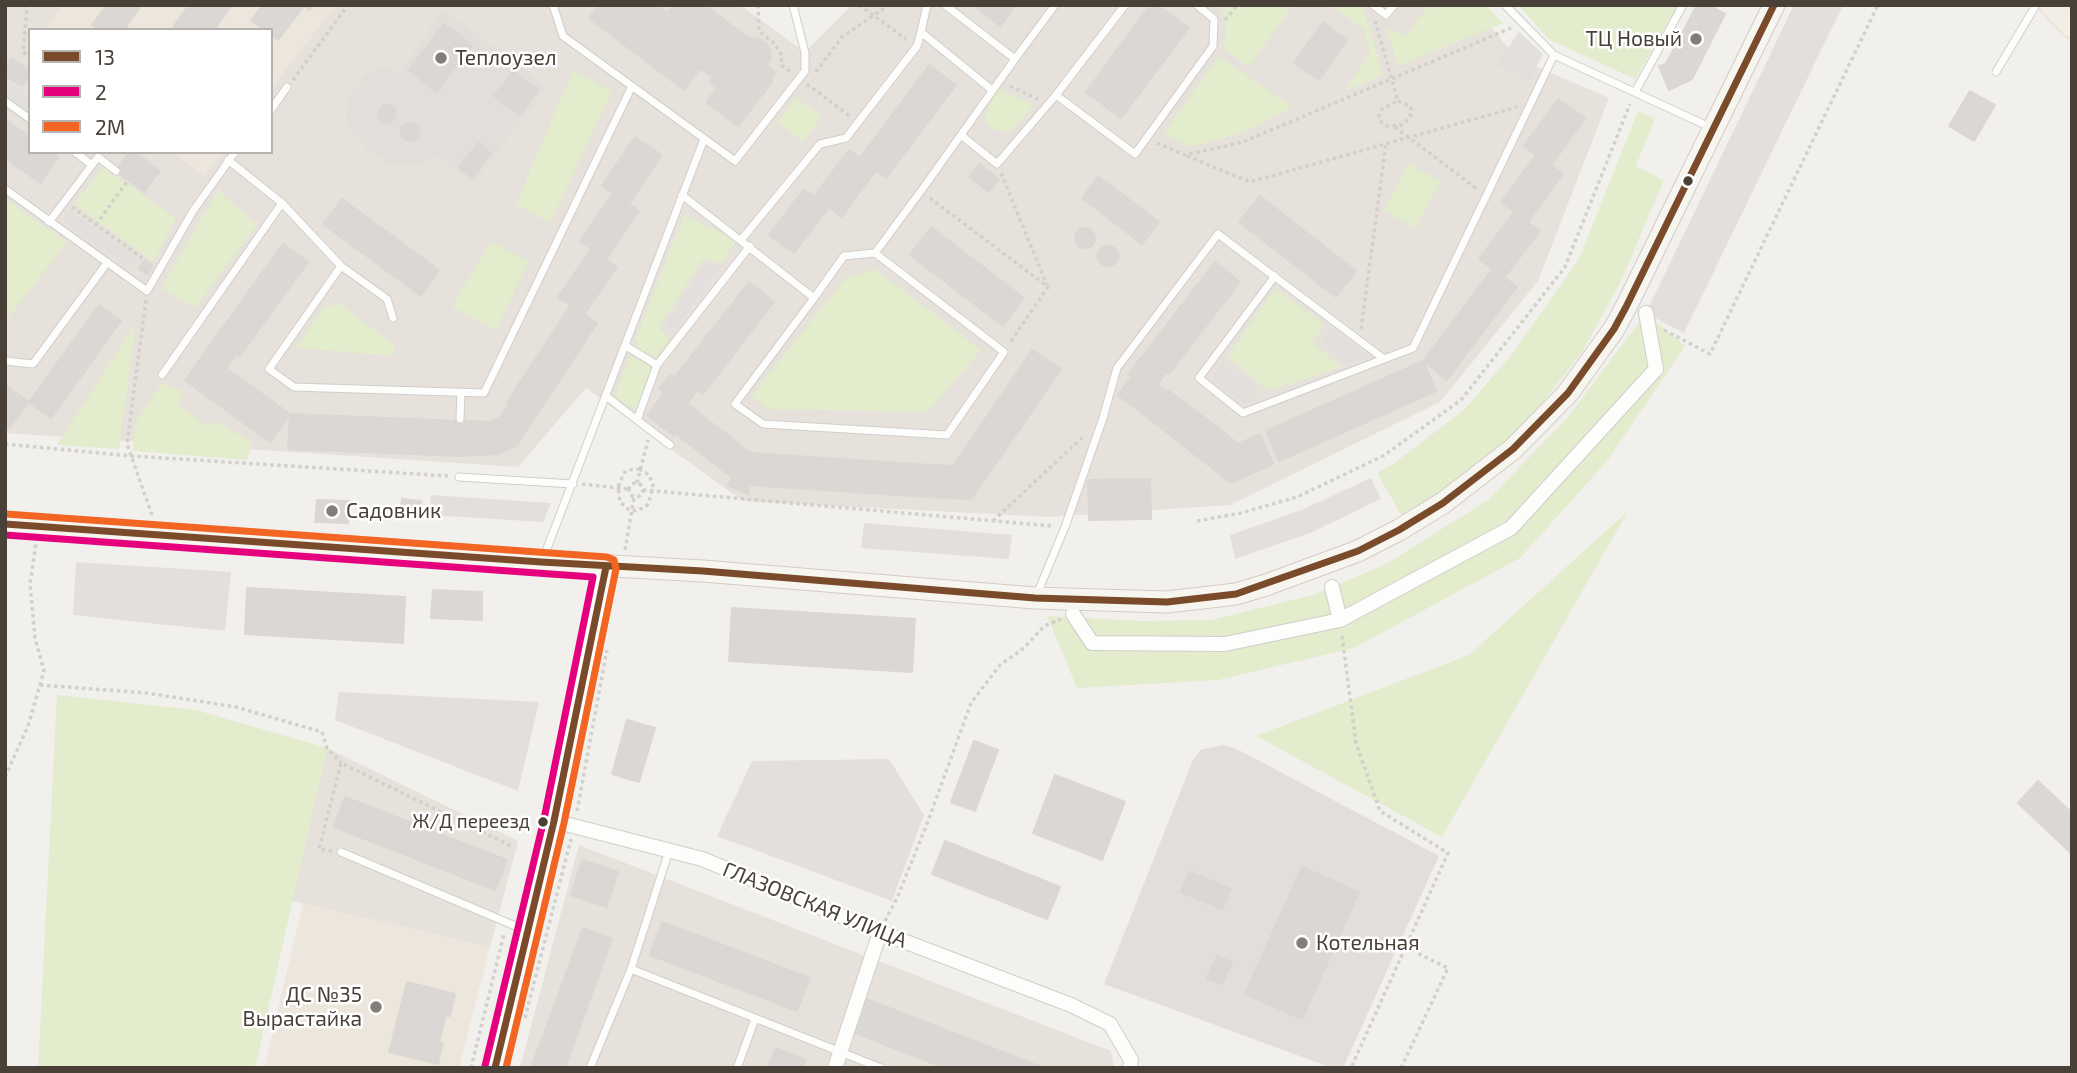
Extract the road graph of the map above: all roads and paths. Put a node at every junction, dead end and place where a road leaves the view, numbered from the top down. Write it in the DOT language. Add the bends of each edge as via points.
graph roads {
  1 [pos="23,5"];
  2 [pos="348,5"];
  3 [pos="553,5"];
  4 [pos="758,5"];
  5 [pos="793,5"];
  6 [pos="859,5"];
  7 [pos="888,5"];
  8 [pos="927,5"];
  9 [pos="945,5"];
  10 [pos="1055,5"];
  11 [pos="1125,5"];
  12 [pos="1197,5"];
  13 [pos="1373,5"];
  14 [pos="1394,5"];
  15 [pos="1505,5"];
  16 [pos="1683,5"];
  17 [pos="1774,5"];
  18 [pos="1878,5"];
  19 [pos="2036,5"];
  20 [pos="2051,5"];
  21 [pos="875,16"];
  22 [pos="1374,18"];
  23 [pos="1522,23"];
  24 [pos="2072,27"];
  25 [pos="921,32"];
  26 [pos="917,46"];
  27 [pos="1554,55"];
  28 [pos="28,56"];
  29 [pos="1015,59"];
  30 [pos="1996,72"];
  31 [pos="1392,78"];
  32 [pos="800,79"];
  33 [pos="999,81"];
  34 [pos="807,84"];
  35 [pos="632,86"];
  36 [pos="287,87"];
  37 [pos="992,90"];
  38 [pos="1635,92"];
  39 [pos="1056,95"];
  40 [pos="5,101"];
  41 [pos="1398,101"];
  42 [pos="1049,104"];
  43 [pos="1531,104"];
  44 [pos="273,107"];
  45 [pos="28,118"];
  46 [pos="858,122"];
  47 [pos="1395,127"];
  48 [pos="1713,128"];
  49 [pos="961,135"];
  50 [pos="1408,138"];
  51 [pos="704,139"];
  52 [pos="1146,139"];
  53 [pos="1386,144"];
  54 [pos="78,154"];
  55 [pos="233,154"];
  56 [pos="1185,155"];
  57 [pos="228,160"];
  58 [pos="997,164"];
  59 [pos="92,165"];
  60 [pos="116,171"];
  61 [pos="128,180"];
  62 [pos="5,189"];
  63 [pos="922,191"];
  64 [pos="682,194"];
  65 [pos="1486,196"];
  66 [pos="64,202"];
  67 [pos="282,203"];
  68 [pos="49,222"];
  69 [pos="96,225"];
  70 [pos="741,240"];
  71 [pos="750,246"];
  72 [pos="875,253"];
  73 [pos="142,258"];
  74 [pos="107,264"];
  75 [pos="341,266"];
  76 [pos="1275,276"];
  77 [pos="1048,287"];
  78 [pos="147,291"];
  79 [pos="814,298"];
  80 [pos="1646,317"];
  81 [pos="393,318"];
  82 [pos="1359,340"];
  83 [pos="626,346"];
  84 [pos="1004,352"];
  85 [pos="1384,359"];
  86 [pos="5,361"];
  87 [pos="657,365"];
  88 [pos="162,375"];
  89 [pos="461,393"];
  90 [pos="606,396"];
  91 [pos="1104,418"];
  92 [pos="460,419"];
  93 [pos="637,420"];
  94 [pos="650,430"];
  95 [pos="5,444"];
  96 [pos="670,445"];
  97 [pos="131,456"];
  98 [pos="641,470"];
  99 [pos="459,477"];
  100 [pos="637,482"];
  101 [pos="573,484"];
  102 [pos="618,487"];
  103 [pos="628,489"];
  104 [pos="643,490"];
  105 [pos="652,491"];
  106 [pos="634,496"];
  107 [pos="632,510"];
  108 [pos="993,521"];
  109 [pos="1198,521"];
  110 [pos="5,524"];
  111 [pos="39,527"];
  112 [pos="1065,527"];
  113 [pos="158,534"];
  114 [pos="541,562"];
  115 [pos="615,567"];
  116 [pos="1332,587"];
  117 [pos="1035,598"];
  118 [pos="1073,614"];
  119 [pos="1340,620"];
  120 [pos="608,642"];
  121 [pos="40,685"];
  122 [pos="341,763"];
  123 [pos="5,777"];
  124 [pos="554,821"];
  125 [pos="574,827"];
  126 [pos="511,846"];
  127 [pos="669,851"];
  128 [pos="341,852"];
  129 [pos="507,922"];
  130 [pos="529,932"];
  131 [pos="880,932"];
  132 [pos="1409,940"];
  133 [pos="631,969"];
  134 [pos="755,1019"];
  135 [pos="522,1029"];
  136 [pos="840,1052"];
  137 [pos="471,1068"];
  138 [pos="495,1068"];
  139 [pos="590,1068"];
  140 [pos="737,1068"];
  141 [pos="835,1068"];
  142 [pos="881,1068"];
  143 [pos="1130,1068"];
  144 [pos="1351,1068"];
  145 [pos="1401,1068"];
  1 -- 28 [label="path" via="27,9 23,52"];
  2 -- 36 [label="path"];
  3 -- 35 [label="lane" via="563,36"];
  4 -- 32 [label="path" via="759,31 775,44 781,65"];
  5 -- 32 [label="lane" via="805,53"];
  6 -- 21 [label="path"];
  7 -- 21 [label="path"];
  8 -- 25 [label="lane"];
  9 -- 29 [label="lane"];
  10 -- 29 [label="lane"];
  11 -- 39 [label="lane"];
  12 -- 52 [label="lane" via="1214,19 1213,46"];
  13 -- 14 [label="lane" via="1386,15"];
  15 -- 23 [label="lane"];
  16 -- 38 [label="lane"];
  17 -- 48 [label="street"];
  18 -- 80 [label="path" via="1710,354"];
  19 -- 30 [label="lane"];
  20 -- 24 [label="main road"];
  21 -- 26 [label="path"];
  21 -- 34 [label="path" via="842,37"];
  22 -- 31 [label="path"];
  23 -- 27 [label="lane"];
  23 -- 31 [label="path"];
  25 -- 26 [label="lane"];
  25 -- 37 [label="lane"];
  26 -- 46 [label="lane"];
  27 -- 38 [label="lane"];
  27 -- 43 [label="lane"];
  29 -- 33 [label="lane"];
  31 -- 41 [label="path"];
  31 -- 56 [label="path" via="1243,142"];
  32 -- 34 [label="path"];
  32 -- 51 [label="lane" via="735,161"];
  33 -- 37 [label="lane"];
  33 -- 42 [label="path"];
  34 -- 46 [label="path"];
  35 -- 51 [label="lane"];
  35 -- 89 [label="lane" via="484,393"];
  36 -- 44 [label="lane"];
  37 -- 49 [label="lane"];
  38 -- 48 [label="lane"];
  38 -- 109 [label="path" via="1565,267 1461,400 1383,456 1297,497"];
  39 -- 42 [label="lane"];
  39 -- 52 [label="lane" via="1135,154"];
  40 -- 45 [label="lane"];
  41 -- 47 [label="path" via="1412,112"];
  41 -- 47 [label="path" via="1382,109 1379,116 1388,127"];
  42 -- 58 [label="lane"];
  43 -- 50 [label="path"];
  43 -- 65 [label="lane"];
  46 -- 70 [label="lane" via="846,138 820,144"];
  47 -- 50 [label="path"];
  48 -- 117 [label="street" via="1626,307 1590,364 1541,422 1443,503 1359,551 1236,594 1167,602"];
  49 -- 58 [label="lane"];
  49 -- 63 [label="lane"];
  50 -- 53 [label="path"];
  50 -- 65 [label="path"];
  51 -- 64 [label="lane"];
  52 -- 56 [label="path"];
  53 -- 56 [label="path" via="1250,182"];
  53 -- 82 [label="path"];
  54 -- 59 [label="lane"];
  55 -- 57 [label="lane"];
  57 -- 67 [label="lane"];
  57 -- 78 [label="lane"];
  58 -- 77 [label="path"];
  59 -- 60 [label="lane" via="98,157"];
  59 -- 66 [label="lane"];
  61 -- 69 [label="path"];
  62 -- 68 [label="lane"];
  63 -- 72 [label="lane"];
  63 -- 77 [label="path"];
  64 -- 70 [label="lane"];
  64 -- 83 [label="lane"];
  65 -- 85 [label="lane" via="1413,348"];
  66 -- 68 [label="lane"];
  66 -- 69 [label="path"];
  67 -- 75 [label="lane"];
  67 -- 88 [label="lane"];
  68 -- 74 [label="lane"];
  69 -- 73 [label="path"];
  70 -- 71 [label="lane"];
  71 -- 79 [label="lane"];
  71 -- 87 [label="lane"];
  72 -- 79 [label="lane" via="844,256"];
  72 -- 84 [label="lane"];
  74 -- 78 [label="lane"];
  74 -- 86 [label="lane" via="33,364"];
  75 -- 81 [label="lane" via="387,299"];
  75 -- 89 [label="lane" via="269,369 294,387"];
  76 -- 82 [label="lane"];
  76 -- 85 [label="lane" via="1199,378 1243,413"];
  76 -- 91 [label="lane" via="1218,234 1117,368"];
  77 -- 84 [label="path"];
  78 -- 97 [label="path" via="127,444"];
  79 -- 84 [label="lane" via="735,404 763,424 947,435"];
  80 -- 119 [label="street" via="1656,369 1511,528"];
  82 -- 85 [label="lane"];
  83 -- 87 [label="lane"];
  83 -- 90 [label="lane"];
  87 -- 93 [label="lane"];
  89 -- 92 [label="lane"];
  90 -- 93 [label="lane"];
  90 -- 101 [label="lane"];
  91 -- 108 [label="path"];
  91 -- 112 [label="lane"];
  93 -- 94 [label="lane"];
  94 -- 96 [label="lane"];
  94 -- 98 [label="path"];
  95 -- 97 [label="path"];
  97 -- 99 [label="path"];
  97 -- 113 [label="path"];
  98 -- 100 [label="path"];
  98 -- 102 [label="path" via="624,474"];
  98 -- 105 [label="path" via="651,479"];
  99 -- 101 [label="lane"];
  100 -- 103 [label="path"];
  100 -- 104 [label="path"];
  101 -- 102 [label="path"];
  101 -- 114 [label="lane"];
  102 -- 103 [label="path"];
  102 -- 107 [label="path" via="620,502"];
  103 -- 106 [label="path"];
  104 -- 105 [label="path"];
  104 -- 106 [label="path"];
  105 -- 107 [label="path" via="644,508"];
  105 -- 108 [label="path"];
  106 -- 107 [label="path"];
  107 -- 115 [label="path"];
  108 -- 112 [label="path"];
  110 -- 111 [label="street"];
  111 -- 113 [label="street"];
  111 -- 121 [label="path" via="30,584 35,638 44,671"];
  112 -- 117 [label="lane"];
  113 -- 114 [label="street"];
  114 -- 115 [label="street"];
  115 -- 117 [label="street"];
  115 -- 124 [label="street"];
  116 -- 119 [label="street"];
  118 -- 119 [label="street" via="1092,643 1225,644"];
  118 -- 131 [label="path" via="1044,626 1024,649 1000,665 971,703 912,861"];
  119 -- 132 [label="path" via="1356,743 1380,811 1448,853"];
  120 -- 125 [label="path"];
  121 -- 122 [label="path" via="147,693 236,707 322,732 327,748"];
  121 -- 123 [label="path"];
  122 -- 126 [label="path"];
  122 -- 128 [label="path" via="318,849"];
  124 -- 125 [label="street, ГЛАЗОВСКАЯ УЛИЦА"];
  124 -- 130 [label="street"];
  125 -- 127 [label="street, ГЛАЗОВСКАЯ УЛИЦА"];
  125 -- 135 [label="path"];
  127 -- 131 [label="street, ГЛАЗОВСКАЯ УЛИЦА" via="702,859"];
  127 -- 133 [label="lane"];
  128 -- 129 [label="lane"];
  129 -- 130 [label="lane"];
  129 -- 137 [label="path"];
  130 -- 138 [label="street"];
  131 -- 136 [label="street"];
  131 -- 143 [label="street, ГЛАЗОВСКАЯ УЛИЦА" via="1110,1024 1131,1060"];
  132 -- 144 [label="path"];
  132 -- 145 [label="path" via="1417,953 1448,968"];
  133 -- 134 [label="lane"];
  133 -- 139 [label="lane"];
  134 -- 136 [label="lane"];
  134 -- 140 [label="lane"];
  136 -- 141 [label="street"];
  136 -- 142 [label="lane"];
}
